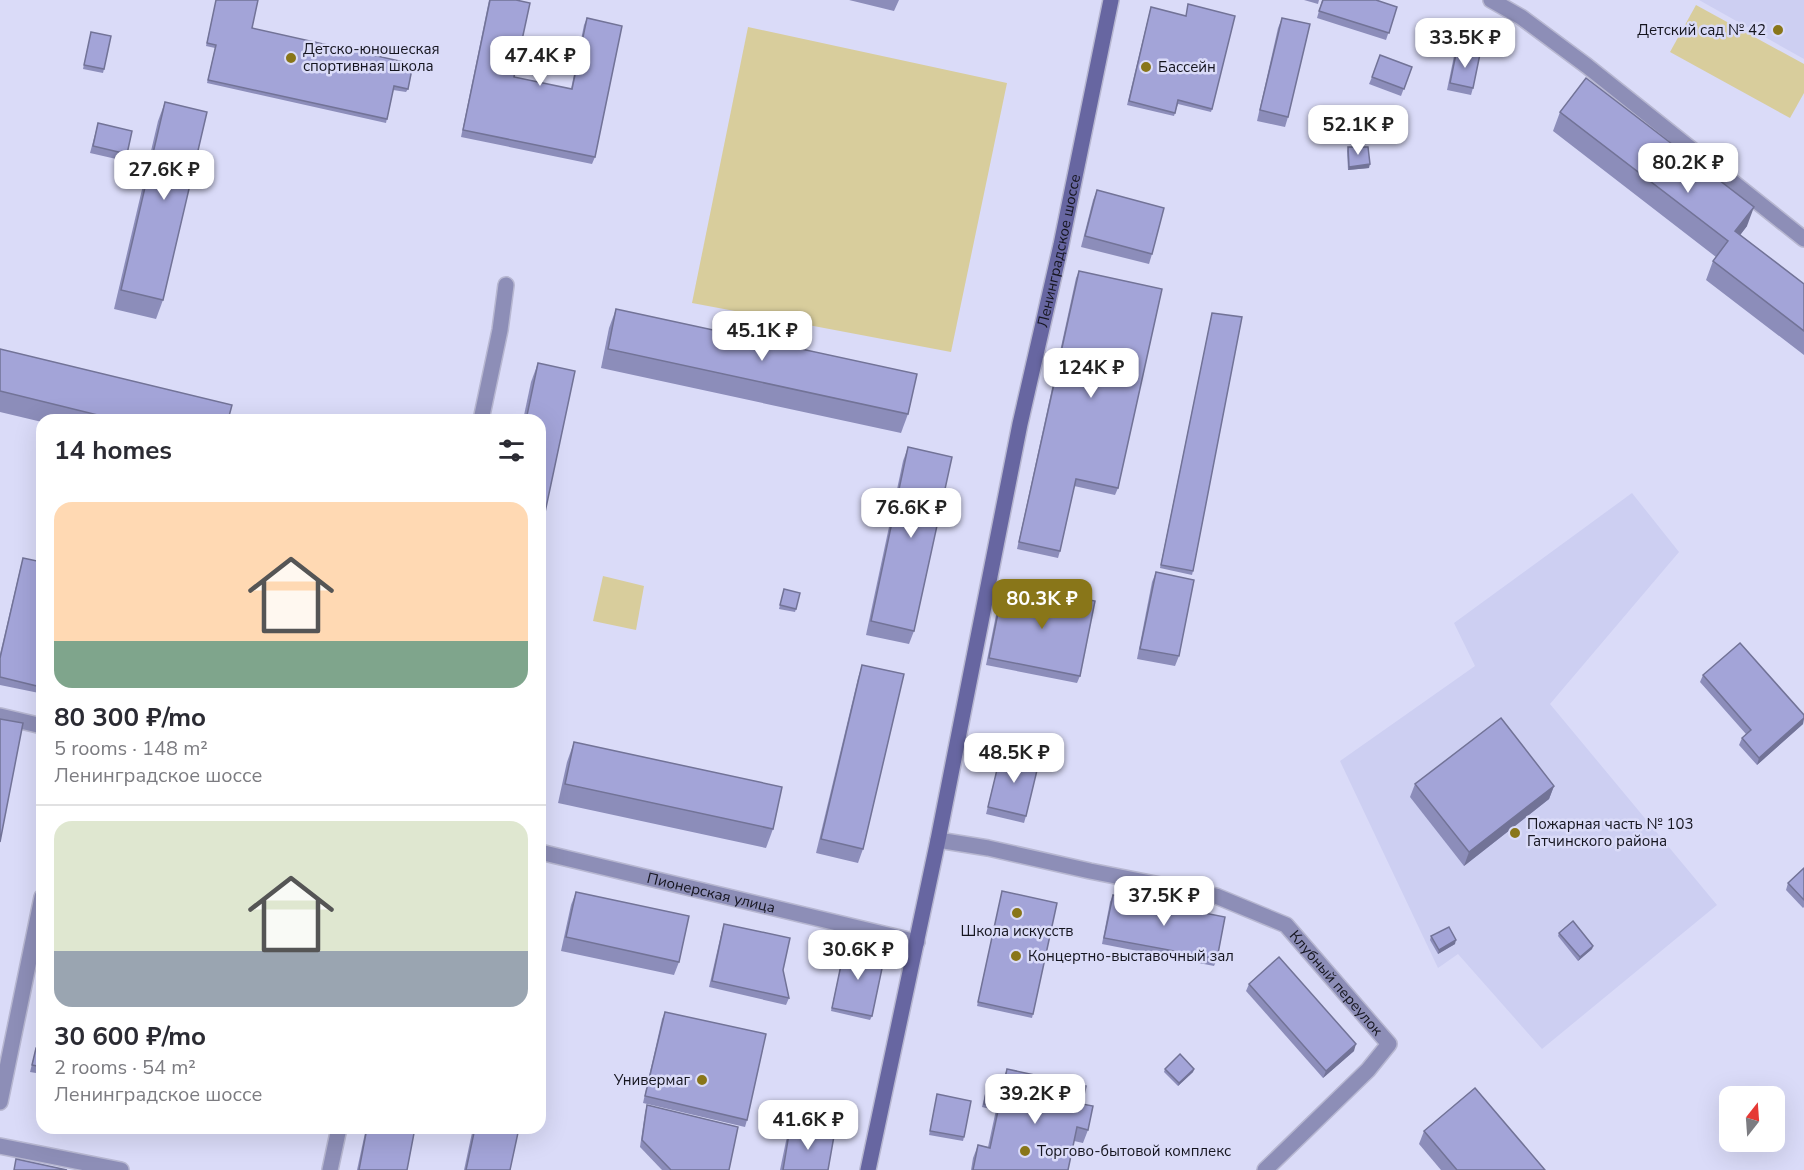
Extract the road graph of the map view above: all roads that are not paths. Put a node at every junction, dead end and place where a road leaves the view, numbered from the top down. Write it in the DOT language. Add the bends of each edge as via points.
graph roads {
  1 [pos="1111,0"];
  2 [pos="1491,0"];
  3 [pos="1804,239"];
  4 [pos="506,285"];
  5 [pos="482,414"];
  6 [pos="0,716"];
  7 [pos="36,725"];
  8 [pos="938,840"];
  9 [pos="546,853"];
  10 [pos="36,926"];
  11 [pos="917,942"];
  12 [pos="0,1102"];
  13 [pos="338,1134"];
  14 [pos="0,1146"];
  15 [pos="121,1170"];
  16 [pos="330,1170"];
  17 [pos="868,1170"];
  18 [pos="1265,1170"];
  1 -- 8 [label="main road, Ленинградское шоссе" via="1018,435"];
  2 -- 3 [label="street" via="1587,66"];
  4 -- 5 [label="street"];
  6 -- 7 [label="street"];
  8 -- 11 [label="main road, Ленинградское шоссе"];
  8 -- 18 [label="street, Клубный переулок" via="1216,897 1286,925 1389,1044 1368,1070"];
  9 -- 11 [label="street, Пионерская улица"];
  10 -- 12 [label="street"];
  11 -- 17 [label="main road, Ленинградское шоссе"];
  13 -- 16 [label="street"];
  14 -- 15 [label="street"];
}
